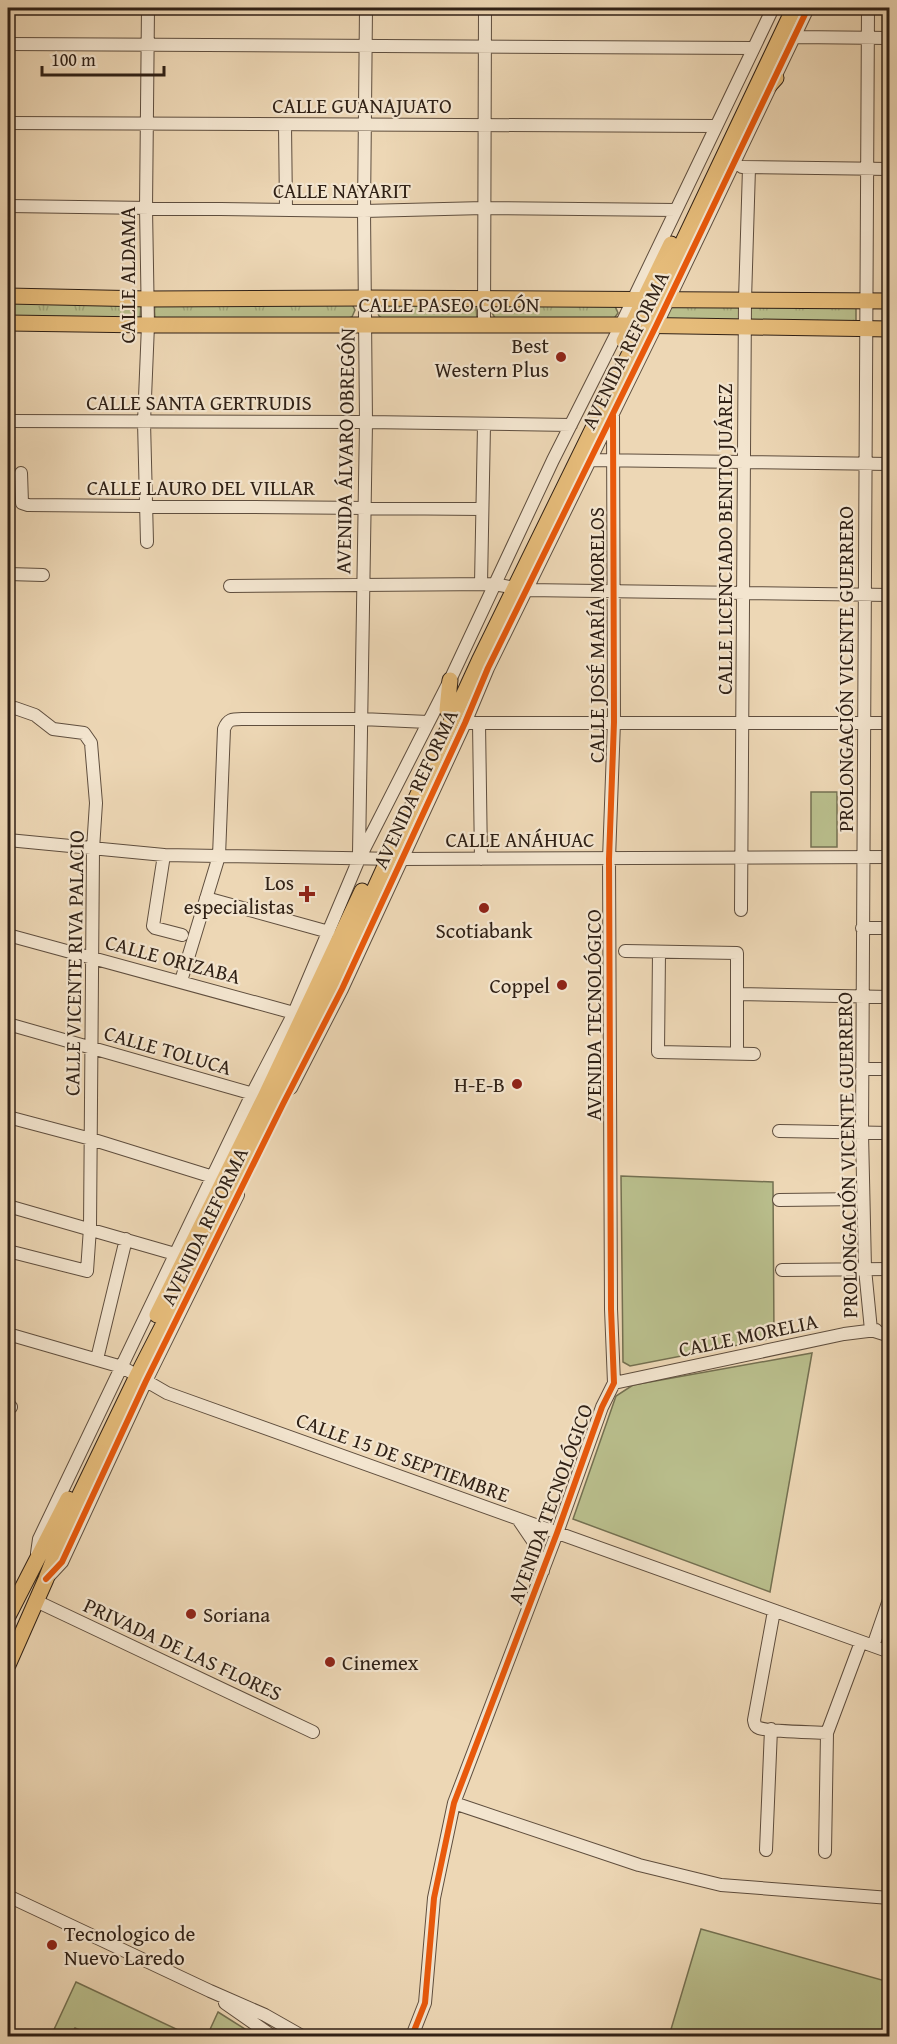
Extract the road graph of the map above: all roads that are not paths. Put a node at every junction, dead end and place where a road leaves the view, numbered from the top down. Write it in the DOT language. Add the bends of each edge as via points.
graph roads {
  1 [pos="148,8"];
  2 [pos="366,8"];
  3 [pos="485,8"];
  4 [pos="773,8"];
  5 [pos="785,8"];
  6 [pos="794,8"];
  7 [pos="808,8"];
  8 [pos="868,8"];
  9 [pos="795,37"];
  10 [pos="868,38"];
  11 [pos="890,38"];
  12 [pos="8,44"];
  13 [pos="148,45"];
  14 [pos="366,46"];
  15 [pos="485,47"];
  16 [pos="753,48"];
  17 [pos="776,78"];
  18 [pos="745,111"];
  19 [pos="8,123"];
  20 [pos="147,125"];
  21 [pos="285,125"];
  22 [pos="366,125"];
  23 [pos="484,125"];
  24 [pos="716,126"];
  25 [pos="731,167"];
  26 [pos="749,168"];
  27 [pos="868,169"];
  28 [pos="890,169"];
  29 [pos="8,206"];
  30 [pos="147,208"];
  31 [pos="484,208"];
  32 [pos="286,209"];
  33 [pos="364,210"];
  34 [pos="676,210"];
  35 [pos="8,297"];
  36 [pos="365,298"];
  37 [pos="148,299"];
  38 [pos="484,299"];
  39 [pos="650,300"];
  40 [pos="745,300"];
  41 [pos="866,301"];
  42 [pos="890,301"];
  43 [pos="8,323"];
  44 [pos="366,324"];
  45 [pos="148,325"];
  46 [pos="484,325"];
  47 [pos="638,325"];
  48 [pos="745,327"];
  49 [pos="866,329"];
  50 [pos="890,329"];
  51 [pos="613,412"];
  52 [pos="8,421"];
  53 [pos="144,422"];
  54 [pos="366,422"];
  55 [pos="484,425"];
  56 [pos="571,425"];
  57 [pos="589,460"];
  58 [pos="613,460"];
  59 [pos="744,462"];
  60 [pos="866,464"];
  61 [pos="890,464"];
  62 [pos="21,473"];
  63 [pos="147,507"];
  64 [pos="364,507"];
  65 [pos="482,509"];
  66 [pos="147,542"];
  67 [pos="8,574"];
  68 [pos="43,575"];
  69 [pos="481,584"];
  70 [pos="363,585"];
  71 [pos="230,586"];
  72 [pos="510,587"];
  73 [pos="615,592"];
  74 [pos="743,592"];
  75 [pos="864,595"];
  76 [pos="890,595"];
  77 [pos="488,668"];
  78 [pos="450,680"];
  79 [pos="15,708"];
  80 [pos="452,709"];
  81 [pos="361,719"];
  82 [pos="614,722"];
  83 [pos="864,722"];
  84 [pos="428,723"];
  85 [pos="465,723"];
  86 [pos="479,723"];
  87 [pos="743,723"];
  88 [pos="890,723"];
  89 [pos="8,840"];
  90 [pos="93,849"];
  91 [pos="164,855"];
  92 [pos="219,856"];
  93 [pos="863,857"];
  94 [pos="890,857"];
  95 [pos="741,858"];
  96 [pos="359,859"];
  97 [pos="388,859"];
  98 [pos="481,859"];
  99 [pos="609,859"];
  100 [pos="206,898"];
  101 [pos="741,910"];
  102 [pos="862,928"];
  103 [pos="890,928"];
  104 [pos="329,932"];
  105 [pos="8,935"];
  106 [pos="182,935"];
  107 [pos="625,951"];
  108 [pos="659,952"];
  109 [pos="92,957"];
  110 [pos="181,981"];
  111 [pos="314,994"];
  112 [pos="737,994"];
  113 [pos="861,997"];
  114 [pos="890,997"];
  115 [pos="294,1013"];
  116 [pos="8,1024"];
  117 [pos="92,1048"];
  118 [pos="738,1054"];
  119 [pos="754,1054"];
  120 [pos="862,1069"];
  121 [pos="890,1069"];
  122 [pos="269,1099"];
  123 [pos="8,1117"];
  124 [pos="779,1131"];
  125 [pos="862,1133"];
  126 [pos="890,1133"];
  127 [pos="91,1139"];
  128 [pos="213,1177"];
  129 [pos="863,1199"];
  130 [pos="779,1200"];
  131 [pos="8,1206"];
  132 [pos="90,1228"];
  133 [pos="126,1239"];
  134 [pos="8,1251"];
  135 [pos="175,1254"];
  136 [pos="865,1269"];
  137 [pos="890,1269"];
  138 [pos="782,1270"];
  139 [pos="890,1329"];
  140 [pos="871,1330"];
  141 [pos="8,1334"];
  142 [pos="890,1336"];
  143 [pos="97,1359"];
  144 [pos="134,1374"];
  145 [pos="614,1383"];
  146 [pos="518,1519"];
  147 [pos="557,1533"];
  148 [pos="543,1571"];
  149 [pos="890,1597"];
  150 [pos="36,1601"];
  151 [pos="774,1611"];
  152 [pos="8,1616"];
  153 [pos="867,1644"];
  154 [pos="890,1652"];
  155 [pos="8,1665"];
  156 [pos="771,1729"];
  157 [pos="313,1732"];
  158 [pos="827,1733"];
  159 [pos="454,1803"];
  160 [pos="766,1850"];
  161 [pos="825,1852"];
  162 [pos="8,1896"];
  163 [pos="890,1898"];
  164 [pos="210,1991"];
  165 [pos="272,2037"];
  166 [pos="302,2037"];
  167 [pos="412,2037"];
  1 -- 13 [label="street, CALLE ALDAMA"];
  2 -- 14 [label="street, AVENIDA ÁLVARO OBREGÓN"];
  3 -- 15 [label="street"];
  4 -- 16 [label="street, AVENIDA REFORMA"];
  5 -- 39 [label="main road, AVENIDA REFORMA"];
  6 -- 18 [label="main road, AVENIDA REFORMA"];
  7 -- 9 [label="street, AVENIDA REFORMA"];
  8 -- 10 [label="street, PROLONGACIÓN VICENTE GUERRERO"];
  9 -- 10 [label="street"];
  9 -- 17 [label="street, AVENIDA REFORMA"];
  10 -- 11 [label="street"];
  10 -- 27 [label="street, PROLONGACIÓN VICENTE GUERRERO"];
  12 -- 13 [label="street"];
  13 -- 14 [label="street"];
  13 -- 20 [label="street, CALLE ALDAMA"];
  14 -- 15 [label="street"];
  14 -- 22 [label="street, AVENIDA ÁLVARO OBREGÓN"];
  15 -- 16 [label="street"];
  15 -- 23 [label="street"];
  16 -- 24 [label="street, AVENIDA REFORMA"];
  17 -- 18 [label="main road"];
  17 -- 25 [label="street, AVENIDA REFORMA"];
  18 -- 39 [label="main road, AVENIDA REFORMA"];
  19 -- 20 [label="street, CALLE GUANAJUATO"];
  20 -- 21 [label="street, CALLE GUANAJUATO"];
  20 -- 30 [label="street, CALLE ALDAMA"];
  21 -- 22 [label="street, CALLE GUANAJUATO"];
  21 -- 32 [label="street"];
  22 -- 23 [label="street, CALLE GUANAJUATO"];
  22 -- 33 [label="street, AVENIDA ÁLVARO OBREGÓN"];
  23 -- 24 [label="street, CALLE GUANAJUATO"];
  23 -- 31 [label="street"];
  24 -- 34 [label="street, AVENIDA REFORMA"];
  25 -- 26 [label="street"];
  25 -- 39 [label="street, AVENIDA REFORMA"];
  26 -- 27 [label="street"];
  26 -- 40 [label="street, CALLE LICENCIADO BENITO JUÁREZ"];
  27 -- 28 [label="street"];
  27 -- 41 [label="street, PROLONGACIÓN VICENTE GUERRERO"];
  29 -- 30 [label="street, CALLE NAYARIT"];
  30 -- 32 [label="street, CALLE NAYARIT"];
  30 -- 37 [label="street, CALLE ALDAMA"];
  31 -- 33 [label="street, CALLE NAYARIT"];
  31 -- 34 [label="street, CALLE NAYARIT"];
  31 -- 38 [label="street"];
  32 -- 33 [label="street, CALLE NAYARIT"];
  33 -- 36 [label="street, AVENIDA ÁLVARO OBREGÓN"];
  34 -- 39 [label="street, AVENIDA REFORMA"];
  35 -- 37 [label="main road, CALLE PASEO COLÓN"];
  36 -- 37 [label="main road, CALLE PASEO COLÓN"];
  36 -- 38 [label="main road, CALLE PASEO COLÓN"];
  36 -- 44 [label="street, AVENIDA ÁLVARO OBREGÓN"];
  37 -- 45 [label="street, CALLE ALDAMA"];
  38 -- 39 [label="main road, CALLE PASEO COLÓN"];
  38 -- 46 [label="street"];
  39 -- 40 [label="main road, CALLE PASEO COLÓN"];
  39 -- 47 [label="main road, AVENIDA REFORMA"];
  39 -- 47 [label="street, AVENIDA REFORMA"];
  40 -- 41 [label="main road, CALLE PASEO COLÓN"];
  40 -- 48 [label="street, CALLE LICENCIADO BENITO JUÁREZ"];
  41 -- 42 [label="main road, CALLE PASEO COLÓN"];
  41 -- 49 [label="street, PROLONGACIÓN VICENTE GUERRERO"];
  43 -- 45 [label="main road, CALLE PASEO COLÓN"];
  44 -- 45 [label="main road, CALLE PASEO COLÓN"];
  44 -- 46 [label="main road, CALLE PASEO COLÓN"];
  44 -- 54 [label="street, AVENIDA ÁLVARO OBREGÓN"];
  45 -- 53 [label="street, CALLE ALDAMA"];
  46 -- 47 [label="main road, CALLE PASEO COLÓN"];
  47 -- 48 [label="main road, CALLE PASEO COLÓN"];
  47 -- 51 [label="street, AVENIDA REFORMA"];
  47 -- 56 [label="street, AVENIDA REFORMA"];
  47 -- 72 [label="main road, AVENIDA REFORMA"];
  48 -- 49 [label="main road, CALLE PASEO COLÓN"];
  48 -- 59 [label="street, CALLE LICENCIADO BENITO JUÁREZ"];
  49 -- 50 [label="main road, CALLE PASEO COLÓN"];
  49 -- 60 [label="street, PROLONGACIÓN VICENTE GUERRERO"];
  51 -- 57 [label="street, AVENIDA REFORMA"];
  51 -- 58 [label="street, CALLE JOSÉ MARÍA MORELOS"];
  52 -- 53 [label="street, CALLE SANTA GERTRUDIS"];
  53 -- 54 [label="street, CALLE SANTA GERTRUDIS"];
  53 -- 63 [label="street, CALLE ALDAMA"];
  54 -- 55 [label="street, CALLE SANTA GERTRUDIS"];
  54 -- 64 [label="street, AVENIDA ÁLVARO OBREGÓN"];
  55 -- 56 [label="street, CALLE SANTA GERTRUDIS"];
  55 -- 65 [label="street"];
  56 -- 72 [label="street, AVENIDA REFORMA"];
  57 -- 58 [label="street"];
  57 -- 72 [label="street, AVENIDA REFORMA"];
  58 -- 59 [label="street"];
  58 -- 73 [label="street, CALLE JOSÉ MARÍA MORELOS"];
  59 -- 60 [label="street"];
  59 -- 74 [label="street, CALLE LICENCIADO BENITO JUÁREZ"];
  60 -- 61 [label="street"];
  60 -- 75 [label="street, PROLONGACIÓN VICENTE GUERRERO"];
  62 -- 63 [label="street, CALLE LAURO DEL VILLAR" via="22,503 28,506"];
  63 -- 64 [label="street, CALLE LAURO DEL VILLAR"];
  63 -- 66 [label="street, CALLE ALDAMA"];
  64 -- 65 [label="street, CALLE LAURO DEL VILLAR"];
  64 -- 70 [label="street, AVENIDA ÁLVARO OBREGÓN"];
  65 -- 69 [label="street"];
  67 -- 68 [label="street"];
  69 -- 70 [label="street"];
  69 -- 72 [label="street"];
  70 -- 71 [label="street"];
  70 -- 81 [label="street, AVENIDA ÁLVARO OBREGÓN"];
  72 -- 73 [label="street"];
  72 -- 77 [label="street, AVENIDA REFORMA" via="512,621"];
  72 -- 78 [label="street, AVENIDA REFORMA"];
  72 -- 80 [label="main road, AVENIDA REFORMA"];
  73 -- 74 [label="street"];
  73 -- 82 [label="street, CALLE JOSÉ MARÍA MORELOS"];
  74 -- 75 [label="street"];
  74 -- 87 [label="street, CALLE LICENCIADO BENITO JUÁREZ"];
  75 -- 76 [label="street"];
  75 -- 83 [label="street, PROLONGACIÓN VICENTE GUERRERO"];
  77 -- 80 [label="main road"];
  77 -- 85 [label="street, AVENIDA REFORMA"];
  78 -- 80 [label="main road"];
  78 -- 84 [label="street, AVENIDA REFORMA"];
  79 -- 90 [label="street, CALLE VICENTE RIVA PALACIO" via="53,729 84,733 91,743 96,803"];
  80 -- 97 [label="main road, AVENIDA REFORMA"];
  81 -- 84 [label="street"];
  81 -- 92 [label="street" via="232,719 226,723"];
  81 -- 96 [label="street, AVENIDA ÁLVARO OBREGÓN"];
  82 -- 86 [label="street"];
  82 -- 87 [label="street"];
  82 -- 99 [label="street, CALLE JOSÉ MARÍA MORELOS"];
  83 -- 87 [label="street"];
  83 -- 88 [label="street"];
  83 -- 93 [label="street, PROLONGACIÓN VICENTE GUERRERO"];
  84 -- 96 [label="street, AVENIDA REFORMA"];
  85 -- 86 [label="street"];
  85 -- 97 [label="street, AVENIDA REFORMA"];
  86 -- 98 [label="street"];
  87 -- 95 [label="street, CALLE LICENCIADO BENITO JUÁREZ"];
  89 -- 90 [label="street, CALLE ANÁHUAC"];
  90 -- 91 [label="street, CALLE ANÁHUAC"];
  90 -- 109 [label="street, CALLE VICENTE RIVA PALACIO"];
  91 -- 92 [label="street, CALLE ANÁHUAC"];
  91 -- 106 [label="street" via="153,926"];
  92 -- 96 [label="street, CALLE ANÁHUAC"];
  92 -- 100 [label="street"];
  93 -- 94 [label="street, CALLE ANÁHUAC"];
  93 -- 95 [label="street, CALLE ANÁHUAC"];
  93 -- 102 [label="street, PROLONGACIÓN VICENTE GUERRERO"];
  95 -- 99 [label="street, CALLE ANÁHUAC"];
  95 -- 101 [label="street, CALLE LICENCIADO BENITO JUÁREZ"];
  96 -- 97 [label="street, CALLE ANÁHUAC"];
  96 -- 104 [label="street, AVENIDA REFORMA"];
  97 -- 98 [label="street, CALLE ANÁHUAC"];
  97 -- 111 [label="main road, AVENIDA REFORMA"];
  97 -- 122 [label="main road, AVENIDA REFORMA"];
  98 -- 99 [label="street, CALLE ANÁHUAC"];
  99 -- 145 [label="street, AVENIDA TECNOLÓGICO" via="610,1309"];
  100 -- 104 [label="street"];
  100 -- 110 [label="street"];
  102 -- 103 [label="street"];
  102 -- 113 [label="street, PROLONGACIÓN VICENTE GUERRERO"];
  104 -- 115 [label="street, AVENIDA REFORMA"];
  105 -- 109 [label="street, CALLE ORIZABA"];
  107 -- 108 [label="street"];
  108 -- 112 [label="street" via="737,953"];
  108 -- 118 [label="street" via="658,1052"];
  109 -- 110 [label="street, CALLE ORIZABA"];
  109 -- 117 [label="street, CALLE VICENTE RIVA PALACIO"];
  110 -- 115 [label="street, CALLE ORIZABA"];
  111 -- 115 [label="main road"];
  111 -- 122 [label="main road, AVENIDA REFORMA"];
  112 -- 113 [label="street"];
  112 -- 118 [label="street"];
  113 -- 114 [label="street"];
  113 -- 120 [label="street, PROLONGACIÓN VICENTE GUERRERO"];
  115 -- 122 [label="street, AVENIDA REFORMA"];
  116 -- 117 [label="street, CALLE TOLUCA"];
  117 -- 122 [label="street, CALLE TOLUCA"];
  117 -- 127 [label="street, CALLE VICENTE RIVA PALACIO"];
  118 -- 119 [label="street"];
  120 -- 121 [label="street"];
  120 -- 125 [label="street, PROLONGACIÓN VICENTE GUERRERO"];
  122 -- 128 [label="street, AVENIDA REFORMA"];
  122 -- 144 [label="main road, AVENIDA REFORMA"];
  123 -- 127 [label="street"];
  124 -- 125 [label="street"];
  125 -- 126 [label="street"];
  125 -- 129 [label="street, PROLONGACIÓN VICENTE GUERRERO"];
  127 -- 128 [label="street"];
  127 -- 132 [label="street, CALLE VICENTE RIVA PALACIO"];
  128 -- 135 [label="street, AVENIDA REFORMA"];
  129 -- 130 [label="street"];
  129 -- 136 [label="street, PROLONGACIÓN VICENTE GUERRERO"];
  131 -- 132 [label="street"];
  132 -- 133 [label="street"];
  132 -- 134 [label="street, CALLE VICENTE RIVA PALACIO" via="87,1271"];
  133 -- 135 [label="street"];
  133 -- 143 [label="street"];
  135 -- 144 [label="street, AVENIDA REFORMA"];
  136 -- 137 [label="street"];
  136 -- 138 [label="street"];
  136 -- 140 [label="street, PROLONGACIÓN VICENTE GUERRERO"];
  139 -- 140 [label="street, CALLE MORELIA"];
  140 -- 142 [label="street"];
  140 -- 145 [label="street, CALLE MORELIA"];
  141 -- 143 [label="street, CALLE 15 DE SEPTIEMBRE"];
  143 -- 144 [label="street, CALLE 15 DE SEPTIEMBRE"];
  144 -- 146 [label="street, CALLE 15 DE SEPTIEMBRE" via="166,1394"];
  144 -- 150 [label="main road, AVENIDA REFORMA"];
  144 -- 152 [label="main road, AVENIDA REFORMA"];
  145 -- 147 [label="street, AVENIDA TECNOLÓGICO"];
  146 -- 147 [label="street, CALLE 15 DE SEPTIEMBRE"];
  146 -- 148 [label="street" via="533,1541"];
  147 -- 148 [label="street, AVENIDA TECNOLÓGICO"];
  147 -- 151 [label="street, CALLE 15 DE SEPTIEMBRE"];
  148 -- 159 [label="street, AVENIDA TECNOLÓGICO"];
  149 -- 153 [label="street"];
  150 -- 155 [label="main road, AVENIDA REFORMA"];
  150 -- 157 [label="street, PRIVADA DE LAS FLORES"];
  151 -- 153 [label="street, CALLE 15 DE SEPTIEMBRE"];
  151 -- 156 [label="street" via="754,1720 759,1728"];
  153 -- 154 [label="street, CALLE 15 DE SEPTIEMBRE"];
  153 -- 158 [label="street"];
  156 -- 158 [label="street"];
  156 -- 160 [label="street"];
  158 -- 161 [label="street"];
  159 -- 163 [label="street" via="639,1865 721,1885"];
  159 -- 167 [label="street, AVENIDA TECNOLÓGICO" via="434,1898 425,2003"];
  162 -- 164 [label="street"];
  164 -- 165 [label="street"];
  164 -- 166 [label="street" via="265,2015"];
}
